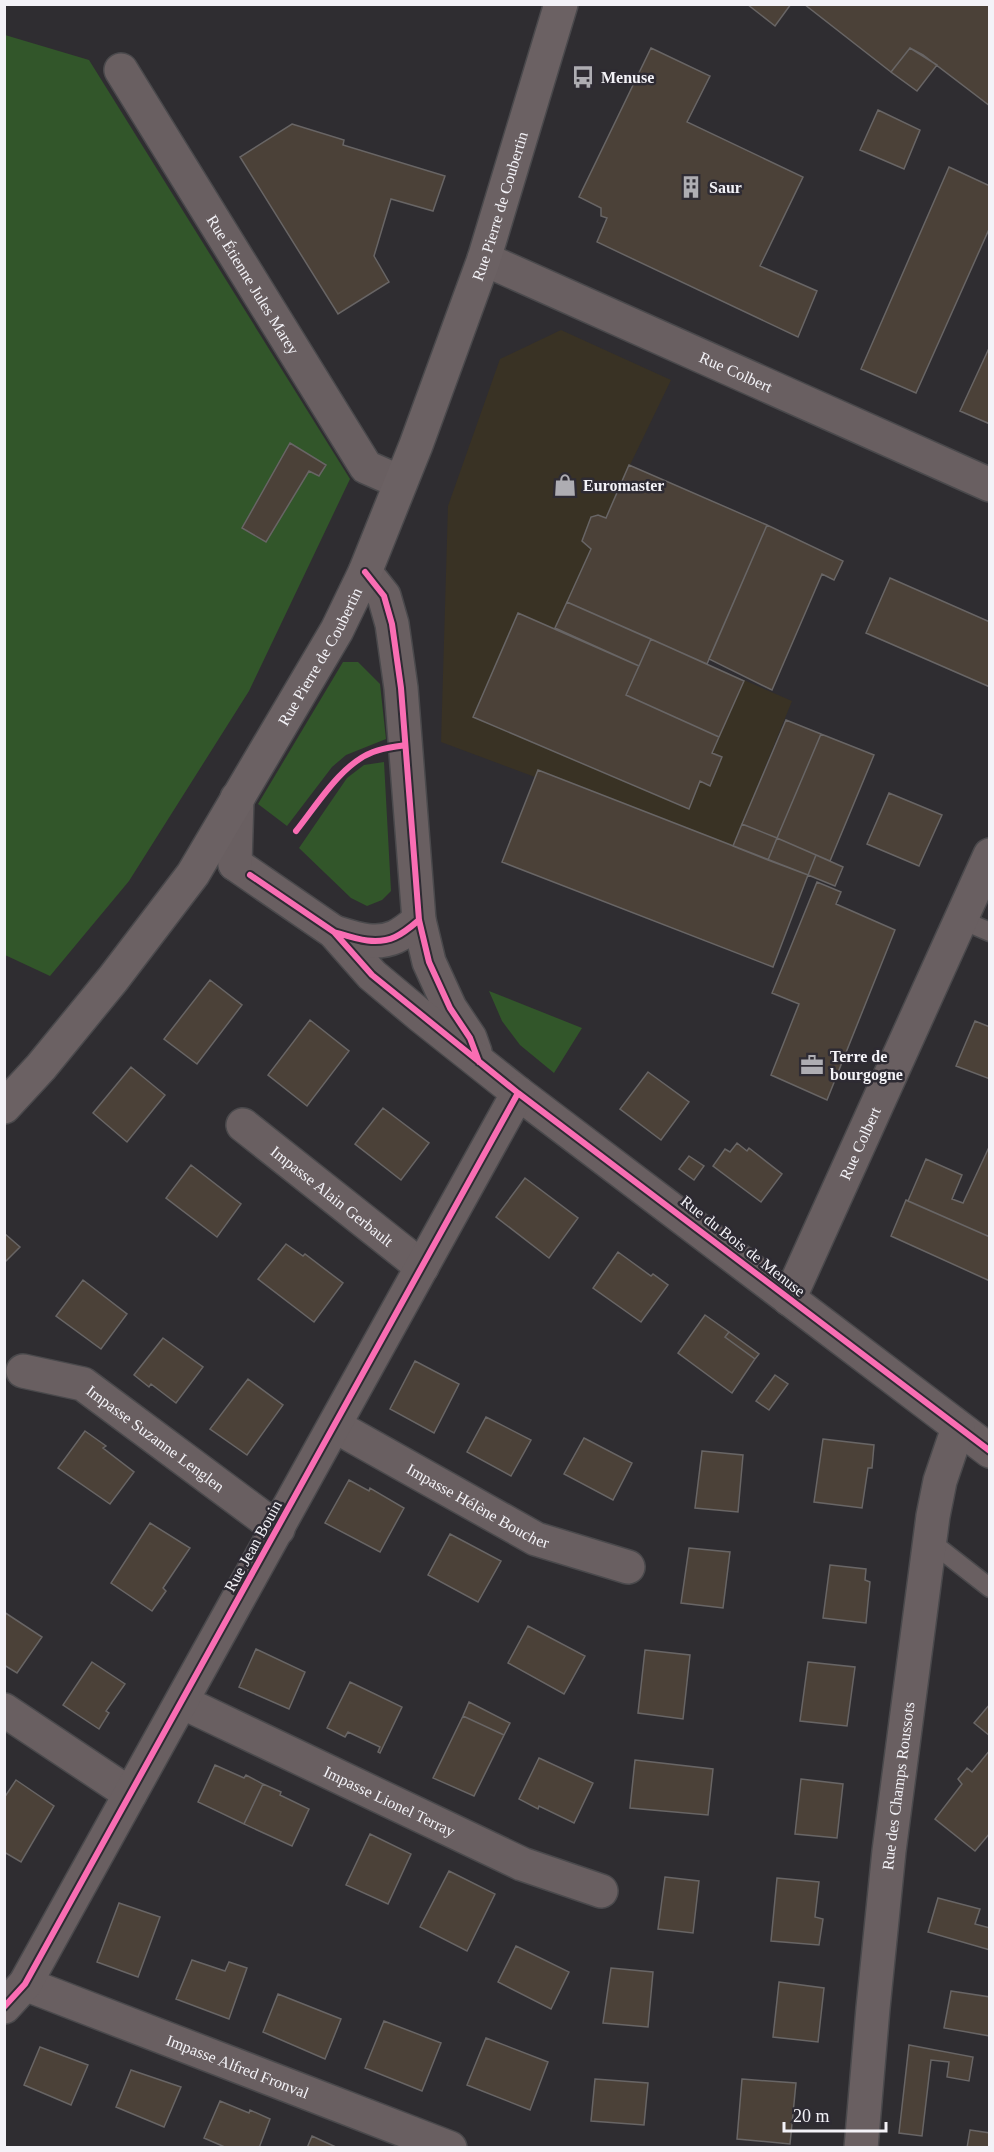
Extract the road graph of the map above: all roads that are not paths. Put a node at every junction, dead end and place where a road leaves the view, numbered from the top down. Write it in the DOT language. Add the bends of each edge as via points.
graph roads {
  1 [pos="561,4"];
  2 [pos="121,70"];
  3 [pos="484,259"];
  4 [pos="400,482"];
  5 [pos="990,485"];
  6 [pos="365,572"];
  7 [pos="237,798"];
  8 [pos="990,855"];
  9 [pos="235,864"];
  10 [pos="193,874"];
  11 [pos="419,920"];
  12 [pos="976,926"];
  13 [pos="334,932"];
  14 [pos="479,1062"];
  15 [pos="518,1093"];
  16 [pos="4,1107"];
  17 [pos="243,1125"];
  18 [pos="422,1267"];
  19 [pos="789,1299"];
  20 [pos="23,1371"];
  21 [pos="335,1426"];
  22 [pos="958,1428"];
  23 [pos="990,1451"];
  24 [pos="278,1529"];
  25 [pos="930,1541"];
  26 [pos="628,1567"];
  27 [pos="990,1588"];
  28 [pos="182,1702"];
  29 [pos="4,1710"];
  30 [pos="130,1794"];
  31 [pos="601,1891"];
  32 [pos="15,1995"];
  33 [pos="450,2148"];
  34 [pos="861,2148"];
  1 -- 3 [label="main road, Rue Pierre de Coubertin"];
  2 -- 4 [label="street, Rue Étienne Jules Marey" via="366,467"];
  3 -- 4 [label="main road, Rue Pierre de Coubertin"];
  3 -- 5 [label="street, Rue Colbert"];
  4 -- 6 [label="main road, Rue Pierre de Coubertin"];
  6 -- 7 [label="main road, Rue Pierre de Coubertin" via="337,630"];
  6 -- 11 [label="street, Rue du Bois de Menuse" via="384,596 392,624 401,688"];
  7 -- 9 [label="street"];
  7 -- 10 [label="main road, Rue Pierre de Coubertin"];
  8 -- 12 [label="street, Rue Colbert"];
  9 -- 10 [label="street"];
  9 -- 13 [label="street, Rue du Bois de Menuse"];
  10 -- 16 [label="main road, Rue Pierre de Coubertin" via="113,979"];
  11 -- 13 [label="street, Rue du Bois de Menuse" via="395,937 376,942"];
  11 -- 14 [label="street, Rue du Bois de Menuse" via="429,962"];
  12 -- 19 [label="street, Rue Colbert"];
  13 -- 14 [label="street, Rue du Bois de Menuse" via="372,975"];
  14 -- 15 [label="street, Rue du Bois de Menuse"];
  15 -- 18 [label="street, Rue Jean Bouin"];
  15 -- 19 [label="street, Rue du Bois de Menuse"];
  17 -- 18 [label="street, Impasse Alain Gerbault"];
  18 -- 21 [label="street, Rue Jean Bouin"];
  19 -- 22 [label="street, Rue du Bois de Menuse"];
  20 -- 24 [label="street, Impasse Suzanne Lenglen" via="83,1384"];
  21 -- 24 [label="street, Rue Jean Bouin"];
  21 -- 26 [label="street, Impasse Hélène Boucher" via="536,1539"];
  22 -- 23 [label="street, Rue du Bois de Menuse"];
  22 -- 25 [label="street, Rue des Champs Roussots" via="940,1481"];
  24 -- 28 [label="street, Rue Jean Bouin"];
  25 -- 27 [label="lane"];
  25 -- 34 [label="street, Rue des Champs Roussots" via="889,1851"];
  28 -- 30 [label="street, Rue Jean Bouin"];
  28 -- 31 [label="street, Impasse Lionel Terray" via="522,1864"];
  29 -- 30 [label="street"];
  30 -- 32 [label="street, Rue Jean Bouin"];
  32 -- 33 [label="street, Impasse Alfred Fronval"];
}
